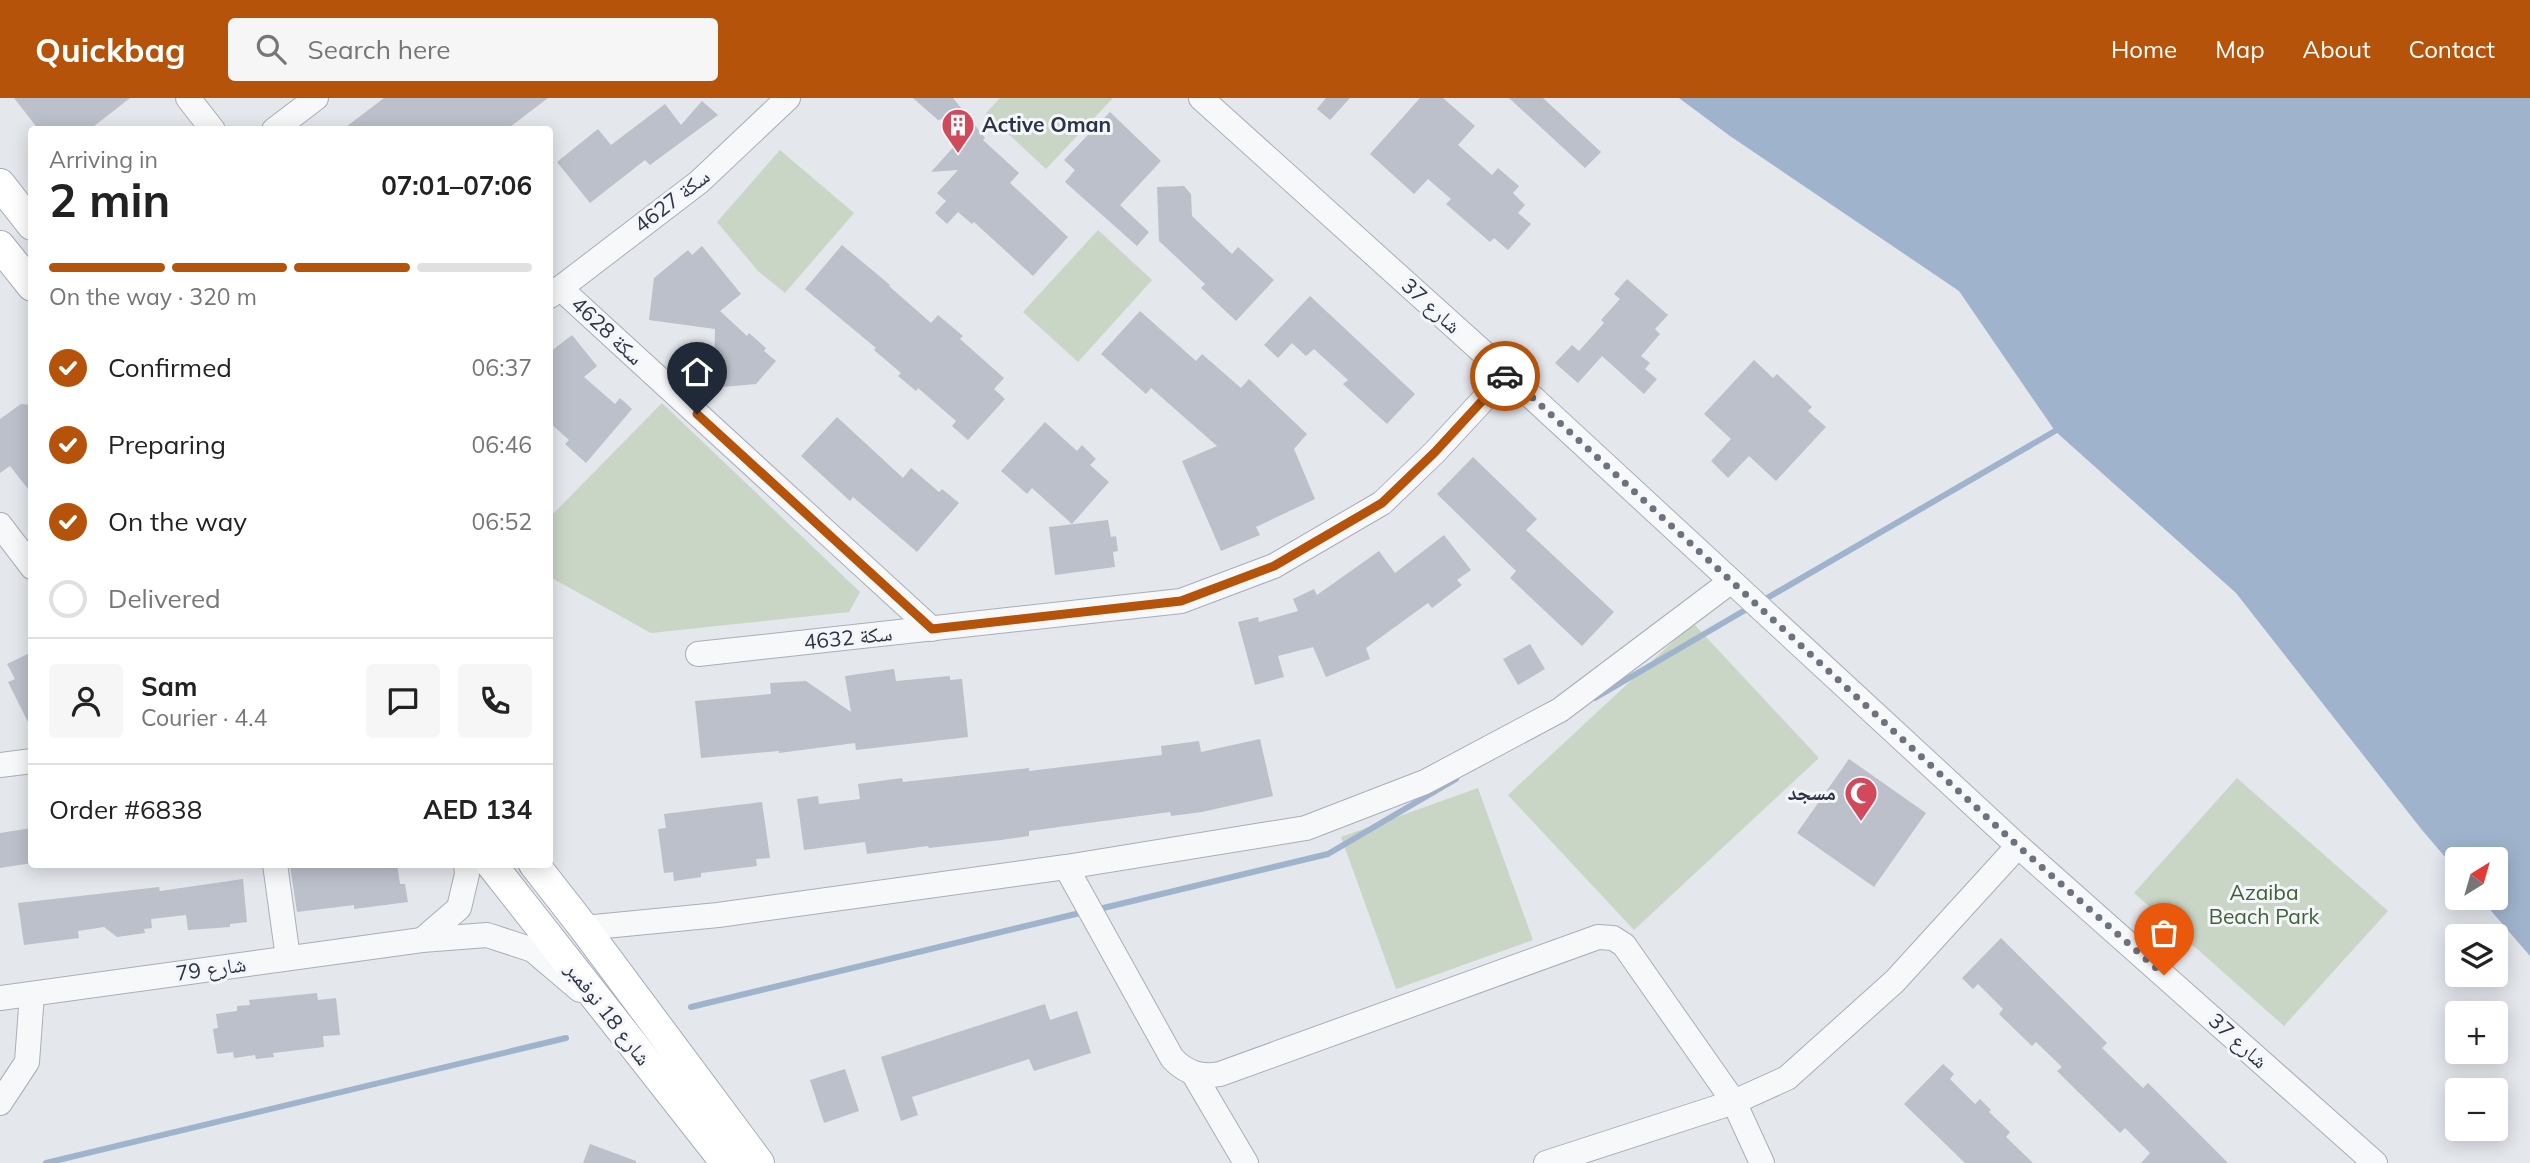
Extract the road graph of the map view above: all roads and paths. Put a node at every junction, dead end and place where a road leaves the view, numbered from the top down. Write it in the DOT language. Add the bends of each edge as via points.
graph roads {
  1 [pos="188,98"];
  2 [pos="316,98"];
  3 [pos="788,98"];
  4 [pos="1201,98"];
  5 [pos="210,126"];
  6 [pos="279,126"];
  7 [pos="0,184"];
  8 [pos="28,220"];
  9 [pos="0,246"];
  10 [pos="28,281"];
  11 [pos="555,292"];
  12 [pos="1507,374"];
  13 [pos="0,525"];
  14 [pos="28,562"];
  15 [pos="1730,582"];
  16 [pos="932,629"];
  17 [pos="698,654"];
  18 [pos="28,762"];
  19 [pos="0,765"];
  20 [pos="2018,846"];
  21 [pos="1066,867"];
  22 [pos="276,868"];
  23 [pos="466,868"];
  24 [pos="494,868"];
  25 [pos="537,868"];
  26 [pos="584,928"];
  27 [pos="422,940"];
  28 [pos="288,958"];
  29 [pos="32,994"];
  30 [pos="0,998"];
  31 [pos="608,1014"];
  32 [pos="1194,1073"];
  33 [pos="1734,1102"];
  34 [pos="0,1103"];
  35 [pos="2372,1162"];
  36 [pos="726,1163"];
  37 [pos="759,1163"];
  38 [pos="1246,1163"];
  39 [pos="1546,1163"];
  40 [pos="1762,1163"];
  1 -- 5 [label="street"];
  2 -- 6 [label="street"];
  3 -- 11 [label="street, سكة 4627" via="699,182"];
  4 -- 12 [label="street, شارع 37"];
  7 -- 8 [label="main road"];
  9 -- 10 [label="main road"];
  11 -- 16 [label="street, سكة 4628"];
  12 -- 15 [label="street, شارع 37"];
  12 -- 16 [label="street, سكة 4632" via="1382,503 1274,566 1181,601"];
  13 -- 14 [label="street"];
  15 -- 20 [label="street, شارع 37"];
  15 -- 21 [label="street" via="1560,710 1424,782 1306,828"];
  16 -- 17 [label="street, سكة 4632"];
  18 -- 19 [label="street"];
  20 -- 33 [label="street" via="1895,981 1787,1077"];
  20 -- 35 [label="street, شارع 37"];
  21 -- 26 [label="street" via="718,915"];
  21 -- 32 [label="street" via="1172,1058"];
  22 -- 28 [label="street"];
  23 -- 27 [label="street" via="459,908"];
  24 -- 31 [label="main road, شارع 18 نوفمبر"];
  25 -- 26 [label="main road, شارع 18 نوفمبر"];
  26 -- 37 [label="main road, شارع 18 نوفمبر"];
  27 -- 28 [label="street, 79 شارع"];
  27 -- 31 [label="street, 79 شارع" via="486,935 533,950"];
  28 -- 29 [label="street, 79 شارع"];
  29 -- 30 [label="street, 79 شارع"];
  29 -- 34 [label="street" via="27,1062"];
  31 -- 36 [label="main road, شارع 18 نوفمبر"];
  32 -- 33 [label="street" via="1220,1074 1598,937 1624,945"];
  32 -- 38 [label="street"];
  33 -- 39 [label="street"];
  33 -- 40 [label="street"];
}
